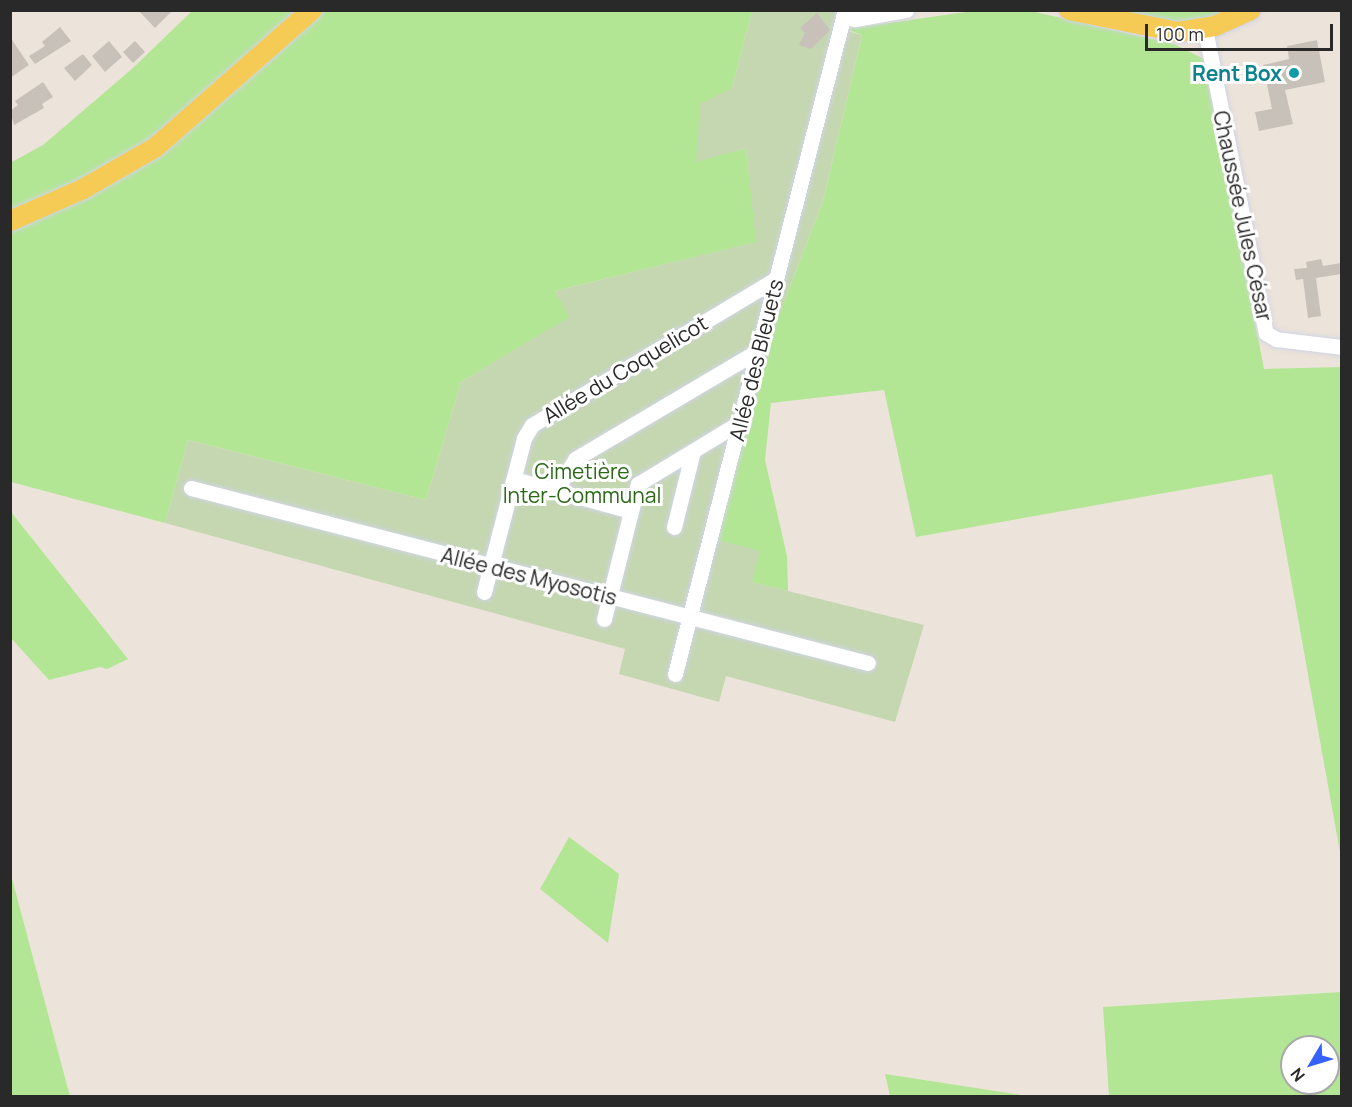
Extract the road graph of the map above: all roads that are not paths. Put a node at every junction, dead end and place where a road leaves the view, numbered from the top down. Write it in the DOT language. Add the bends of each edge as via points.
graph roads {
  1 [pos="312,10"];
  2 [pos="1069,10"];
  3 [pos="1251,10"];
  4 [pos="903,11"];
  5 [pos="844,14"];
  6 [pos="868,14"];
  7 [pos="1205,29"];
  8 [pos="10,221"];
  9 [pos="776,279"];
  10 [pos="1341,347"];
  11 [pos="759,350"];
  12 [pos="742,421"];
  13 [pos="693,450"];
  14 [pos="514,479"];
  15 [pos="191,488"];
  16 [pos="556,490"];
  17 [pos="631,511"];
  18 [pos="675,527"];
  19 [pos="490,566"];
  20 [pos="484,592"];
  21 [pos="610,597"];
  22 [pos="691,616"];
  23 [pos="604,619"];
  24 [pos="868,663"];
  25 [pos="675,674"];
  1 -- 8 [label="main road" via="156,147 83,189"];
  2 -- 7 [label="main road" via="1155,29"];
  3 -- 7 [label="main road"];
  4 -- 6 [label="lane"];
  5 -- 6 [label="lane"];
  5 -- 9 [label="lane, Allée des Bleuets"];
  7 -- 10 [label="lane, Chaussée Jules César" via="1266,333 1274,339"];
  9 -- 11 [label="lane, Allée des Bleuets"];
  9 -- 14 [label="lane, Allée du Coquelicot" via="532,425 524,438"];
  11 -- 12 [label="lane, Allée des Bleuets"];
  11 -- 16 [label="lane" via="575,459"];
  12 -- 13 [label="lane"];
  12 -- 22 [label="lane, Allée des Bleuets"];
  13 -- 17 [label="lane" via="638,484"];
  13 -- 18 [label="lane"];
  14 -- 16 [label="lane"];
  14 -- 19 [label="lane, Allée du Coquelicot"];
  15 -- 19 [label="lane, Allée des Myosotis"];
  16 -- 17 [label="lane"];
  17 -- 21 [label="lane"];
  19 -- 20 [label="lane, Allée du Coquelicot"];
  19 -- 21 [label="lane, Allée des Myosotis"];
  21 -- 22 [label="lane, Allée des Myosotis"];
  21 -- 23 [label="lane"];
  22 -- 24 [label="lane, Allée des Myosotis"];
  22 -- 25 [label="lane, Allée des Bleuets"];
}
